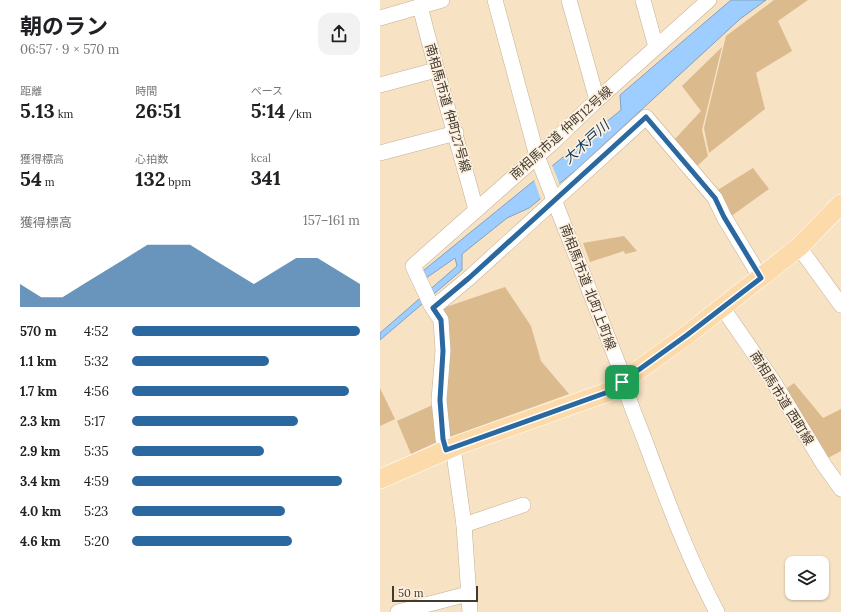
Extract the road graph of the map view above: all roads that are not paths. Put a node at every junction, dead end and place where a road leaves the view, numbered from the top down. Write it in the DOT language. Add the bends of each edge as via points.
graph roads {
  1 [pos="442,0"];
  2 [pos="494,0"];
  3 [pos="569,0"];
  4 [pos="643,0"];
  5 [pos="709,0"];
  6 [pos="420,6"];
  7 [pos="380,18"];
  8 [pos="656,47"];
  9 [pos="436,70"];
  10 [pos="380,85"];
  11 [pos="597,100"];
  12 [pos="456,133"];
  13 [pos="380,153"];
  14 [pos="538,158"];
  15 [pos="553,199"];
  16 [pos="841,204"];
  17 [pos="476,210"];
  18 [pos="799,247"];
  19 [pos="761,278"];
  20 [pos="431,304"];
  21 [pos="841,305"];
  22 [pos="722,307"];
  23 [pos="622,382"];
  24 [pos="450,452"];
  25 [pos="380,479"];
  26 [pos="841,489"];
  27 [pos="523,505"];
  28 [pos="464,525"];
  29 [pos="468,594"];
  30 [pos="398,612"];
  31 [pos="470,612"];
  32 [pos="717,612"];
  1 -- 6 [label="street"];
  2 -- 14 [label="street, 南相馬市道 北町上町線"];
  3 -- 11 [label="street"];
  4 -- 8 [label="street"];
  5 -- 8 [label="street, 南相馬市道 仲町12号線"];
  6 -- 7 [label="street"];
  6 -- 9 [label="street, 南相馬市道 仲町27号線"];
  8 -- 11 [label="street, 南相馬市道 仲町12号線"];
  9 -- 10 [label="street"];
  9 -- 12 [label="street, 南相馬市道 仲町27号線"];
  11 -- 14 [label="street, 南相馬市道 仲町12号線"];
  12 -- 13 [label="street"];
  12 -- 17 [label="street, 南相馬市道 仲町27号線"];
  14 -- 15 [label="street, 南相馬市道 北町上町線"];
  14 -- 17 [label="street, 南相馬市道 仲町12号線"];
  15 -- 19 [label="street" via="646,117 715,198"];
  15 -- 20 [label="street" via="469,278"];
  15 -- 23 [label="street, 南相馬市道 北町上町線" via="619,366"];
  16 -- 18 [label="main road"];
  17 -- 20 [label="street, 南相馬市道 仲町12号線" via="413,267"];
  18 -- 19 [label="main road"];
  18 -- 21 [label="street"];
  19 -- 22 [label="main road"];
  20 -- 24 [label="street, 南相馬市道 仲町12号線" via="441,320 443,351 440,400 443,439"];
  22 -- 23 [label="main road"];
  22 -- 26 [label="street, 南相馬市道 西町線" via="773,381"];
  23 -- 24 [label="main road" via="608,392"];
  23 -- 32 [label="street, 南相馬市道 北町上町線" via="676,524 697,574"];
  24 -- 25 [label="main road"];
  24 -- 28 [label="street, 南相馬市道 仲町12号線"];
  27 -- 28 [label="street"];
  28 -- 29 [label="street, 南相馬市道 仲町12号線"];
  29 -- 30 [label="street"];
  29 -- 31 [label="street, 南相馬市道 仲町12号線"];
}
